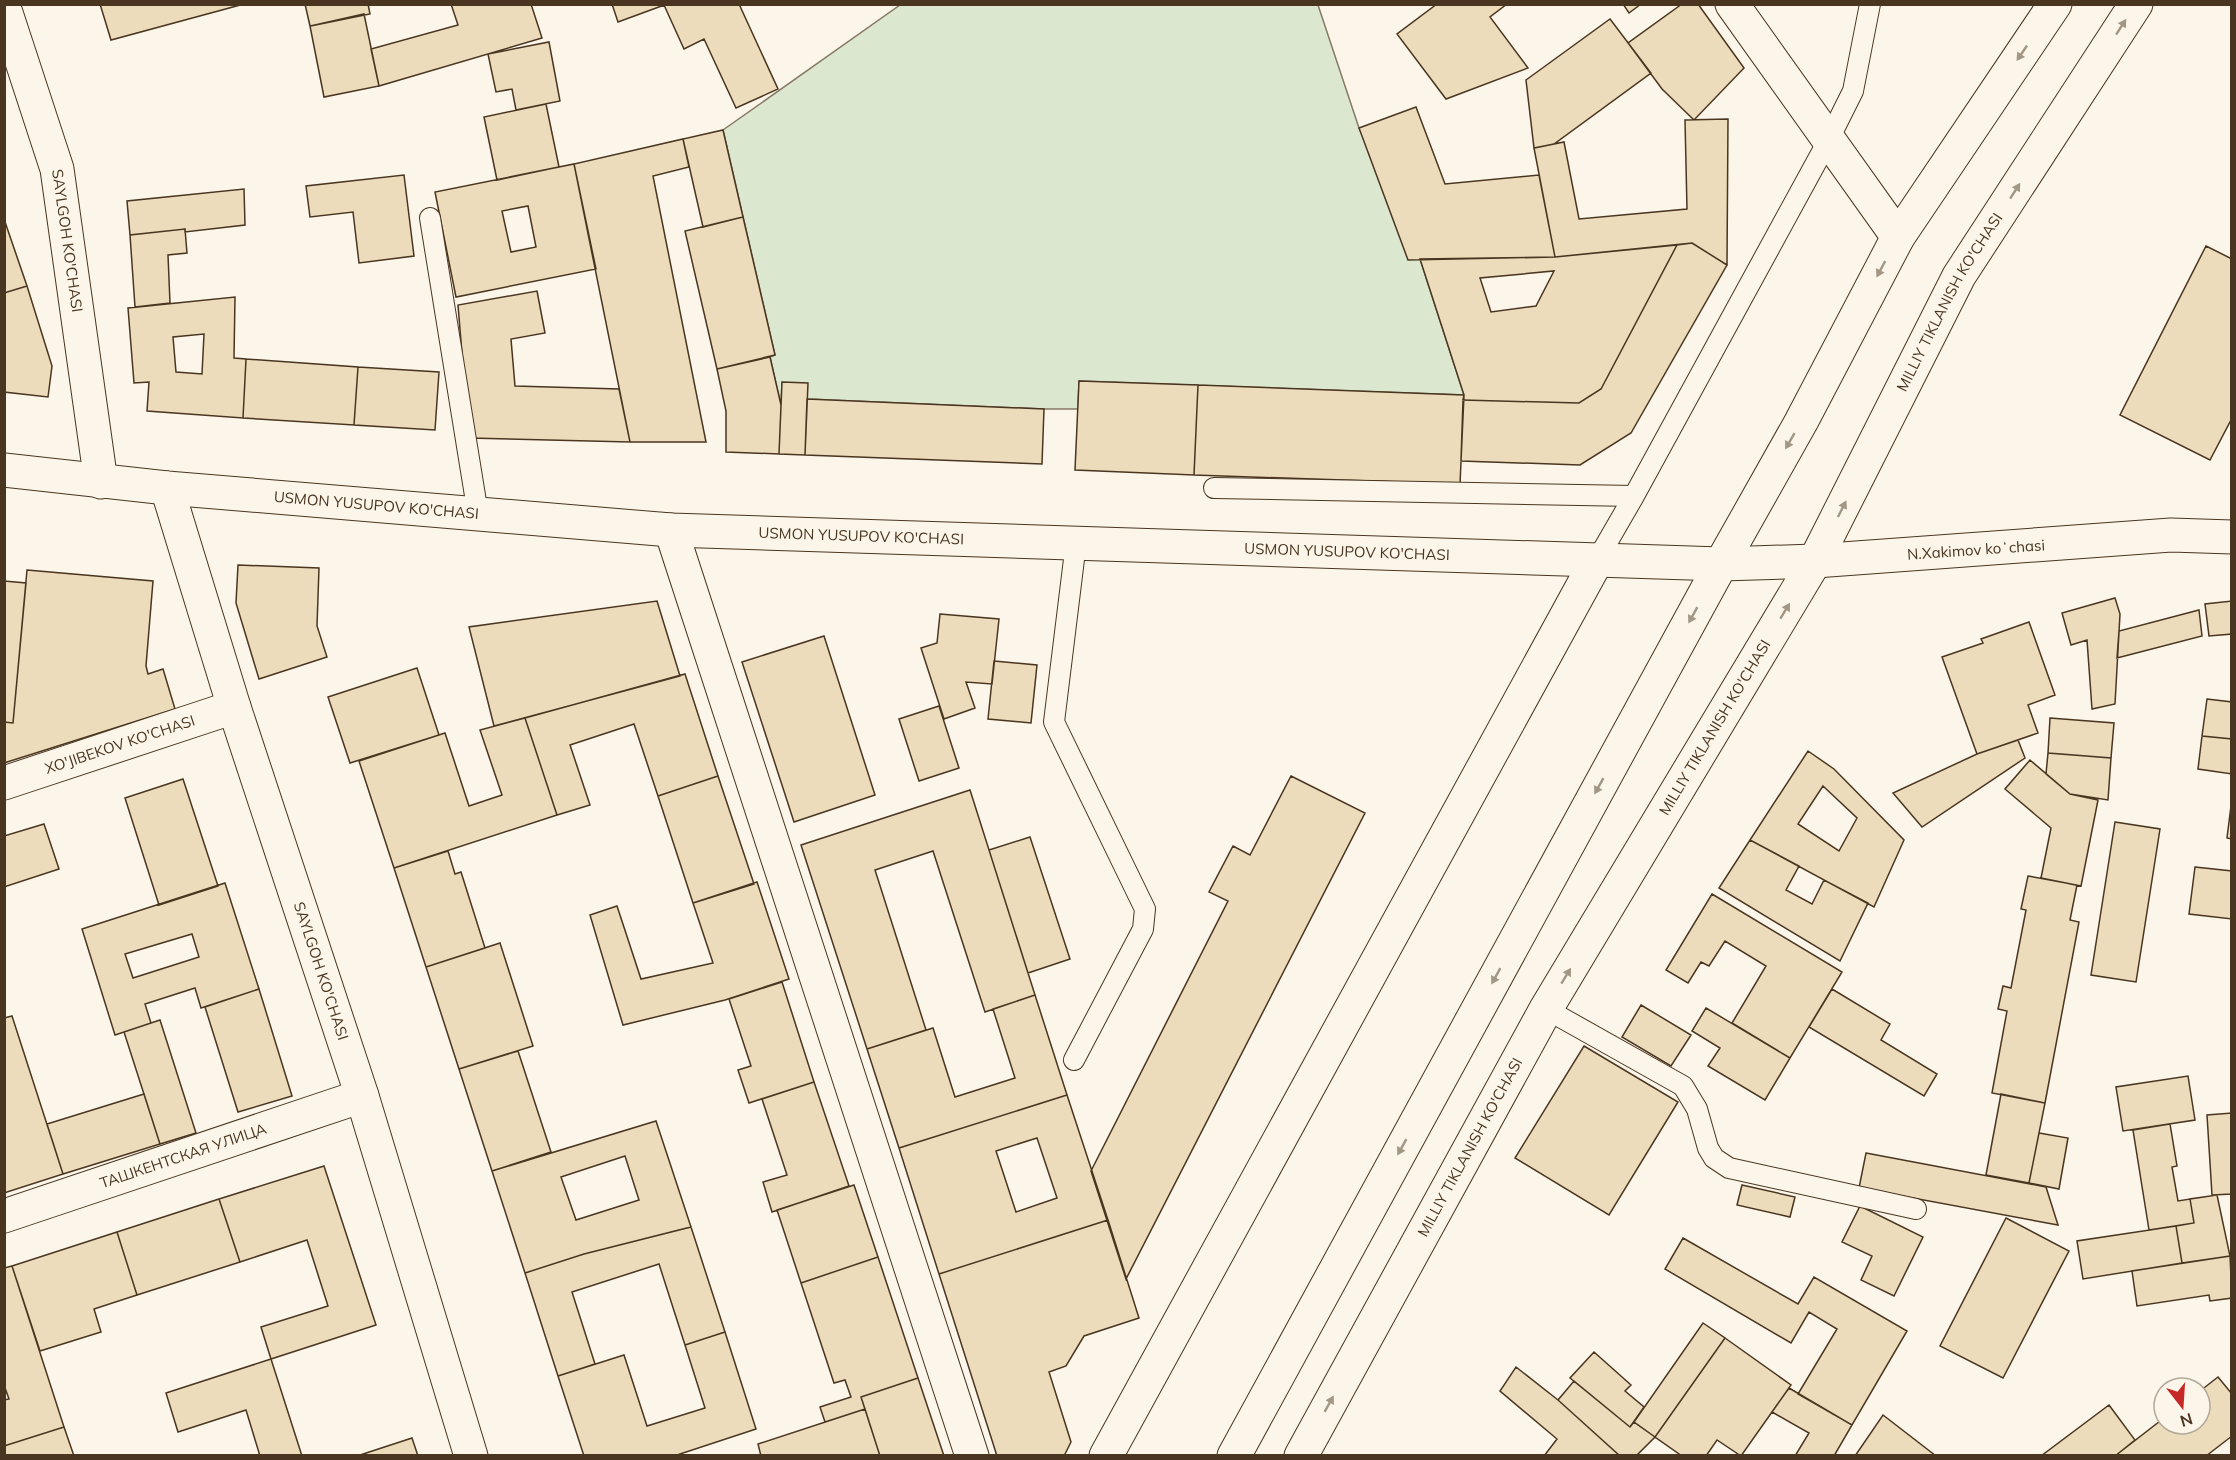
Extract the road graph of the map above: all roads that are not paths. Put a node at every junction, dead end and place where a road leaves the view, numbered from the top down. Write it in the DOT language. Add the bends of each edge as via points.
graph roads {
  1 [pos="1732,4"];
  2 [pos="1870,4"];
  3 [pos="2055,4"];
  4 [pos="2136,4"];
  5 [pos="4,7"];
  6 [pos="1829,139"];
  7 [pos="430,218"];
  8 [pos="1898,237"];
  9 [pos="4,471"];
  10 [pos="101,482"];
  11 [pos="167,488"];
  12 [pos="1214,488"];
  13 [pos="1634,496"];
  14 [pos="478,514"];
  15 [pos="671,530"];
  16 [pos="2232,537"];
  17 [pos="1076,543"];
  18 [pos="1597,560"];
  19 [pos="1815,561"];
  20 [pos="1720,564"];
  21 [pos="234,707"];
  22 [pos="4,783"];
  23 [pos="1546,1008"];
  24 [pos="1074,1060"];
  25 [pos="362,1096"];
  26 [pos="1916,1209"];
  27 [pos="4,1216"];
  28 [pos="471,1455"];
  29 [pos="972,1455"];
  30 [pos="1106,1455"];
  31 [pos="1234,1455"];
  32 [pos="1301,1455"];
  1 -- 6 [label="main road"];
  2 -- 6 [label="lane" via="1853,91"];
  3 -- 8 [label="main road, one-way"];
  19 -- 4 [label="main road, MILLIY TIKLANISH KO'CHASI, one-way" via="1959,276"];
  5 -- 10 [label="main road, SAYLGOH KO'CHASI" via="57,169"];
  6 -- 8 [label="main road"];
  6 -- 13 [label="lane"];
  7 -- 14 [label="lane"];
  8 -- 20 [label="main road, one-way" via="1801,422"];
  9 -- 10 [label="main road, USMON YUSUPOV KO'CHASI"];
  10 -- 11 [label="main road, USMON YUSUPOV KO'CHASI"];
  11 -- 14 [label="main road, USMON YUSUPOV KO'CHASI"];
  11 -- 21 [label="main road, SAYLGOH KO'CHASI"];
  12 -- 13 [label="lane"];
  13 -- 18 [label="lane"];
  14 -- 15 [label="main road, USMON YUSUPOV KO'CHASI"];
  15 -- 17 [label="main road, USMON YUSUPOV KO'CHASI"];
  15 -- 29 [label="main road"];
  16 -- 19 [label="main road, N.Xakimov koʻchasi" via="2171,535"];
  17 -- 18 [label="main road, USMON YUSUPOV KO'CHASI"];
  17 -- 24 [label="lane" via="1054,722 1145,909 1143,929"];
  18 -- 20 [label="main road, USMON YUSUPOV KO'CHASI"];
  18 -- 30 [label="main road"];
  19 -- 20 [label="main road, N.Xakimov koʻchasi"];
  23 -- 19 [label="main road, MILLIY TIKLANISH KO'CHASI, one-way"];
  20 -- 31 [label="main road, one-way"];
  21 -- 22 [label="main road, XO'JIBEKOV KO'CHASI"];
  21 -- 25 [label="main road, SAYLGOH KO'CHASI"];
  23 -- 26 [label="lane" via="1683,1086 1697,1109 1708,1148 1729,1168"];
  32 -- 23 [label="main road, MILLIY TIKLANISH KO'CHASI, one-way"];
  25 -- 27 [label="main road, ТАШКЕНТСКАЯ УЛИЦА"];
  25 -- 28 [label="main road, SAYLGOH KO'CHASI"];
}
